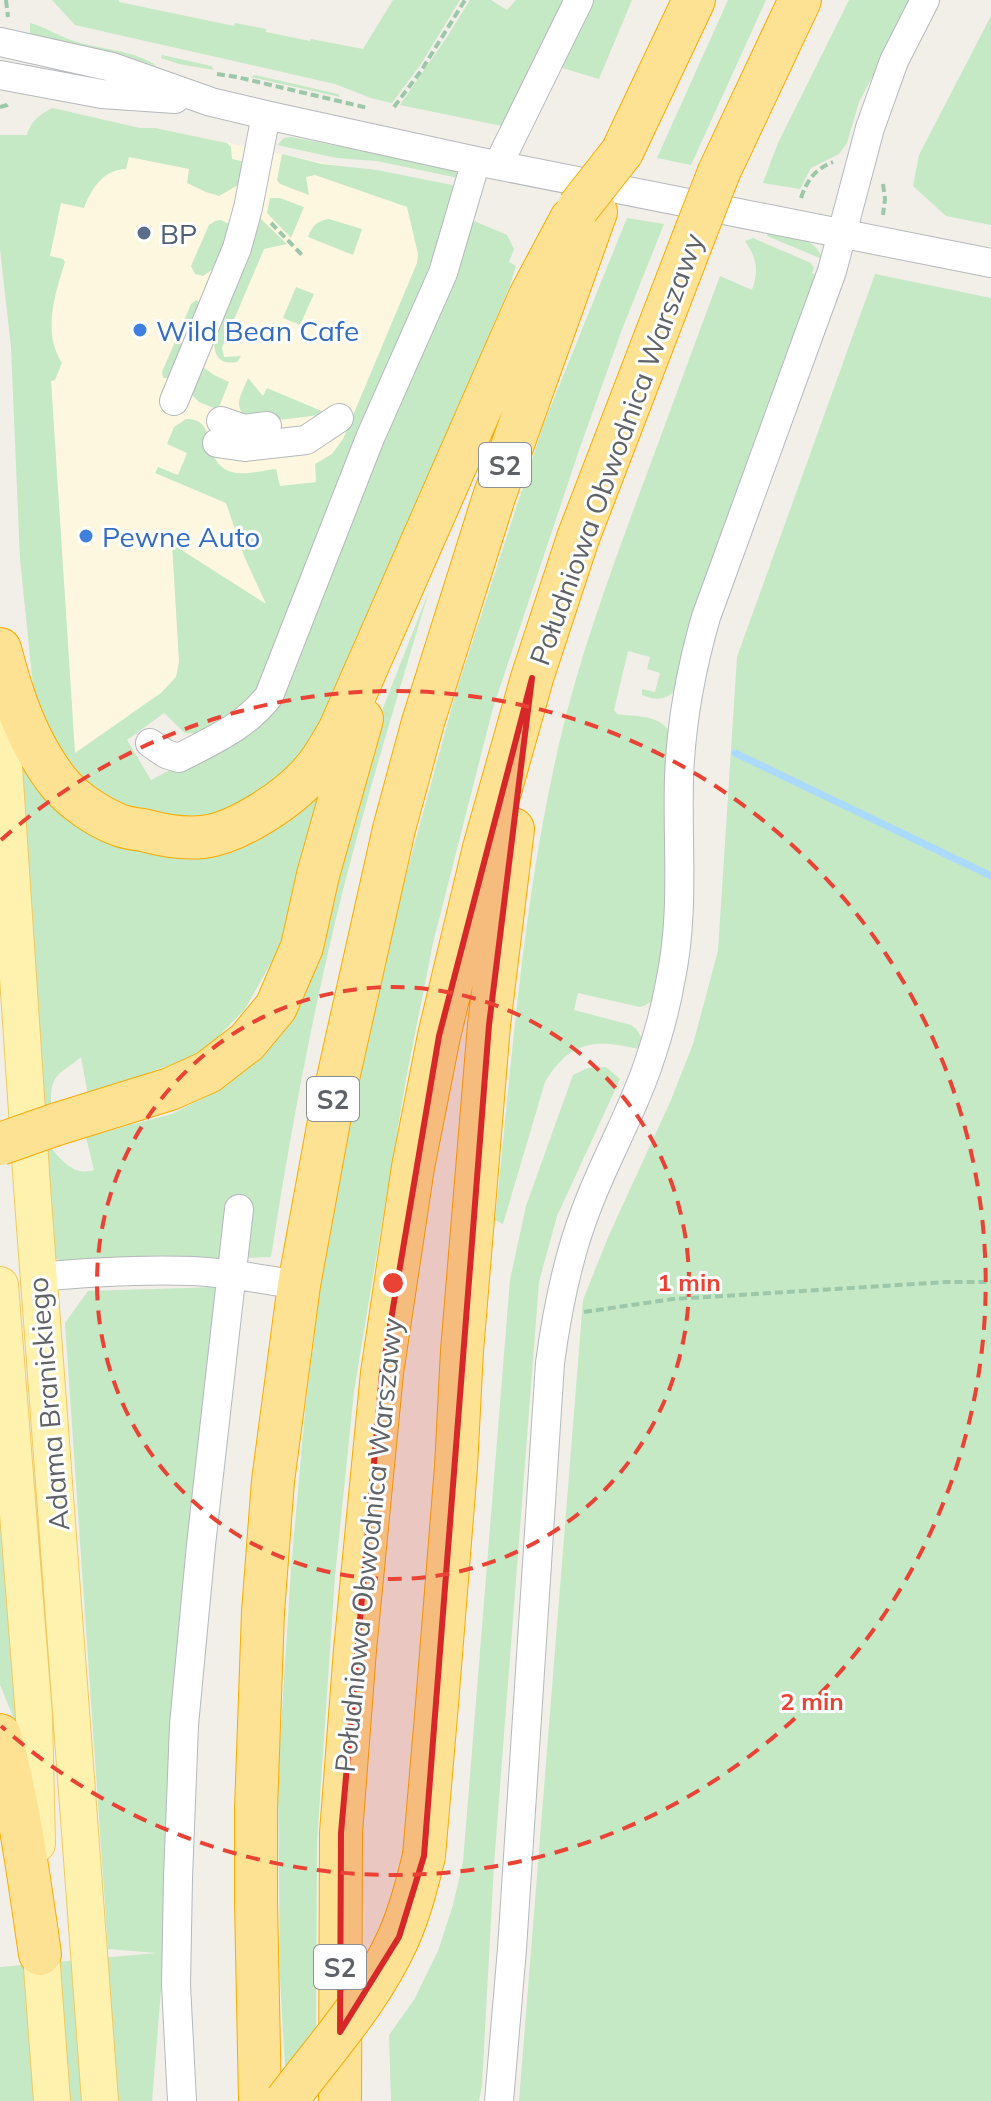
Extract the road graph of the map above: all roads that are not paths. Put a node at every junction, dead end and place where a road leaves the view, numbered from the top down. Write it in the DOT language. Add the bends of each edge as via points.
graph roads {
  1 [pos="579,0"];
  2 [pos="694,0"];
  3 [pos="800,0"];
  4 [pos="925,0"];
  5 [pos="0,42"];
  6 [pos="0,75"];
  7 [pos="213,88"];
  8 [pos="266,115"];
  9 [pos="487,163"];
  10 [pos="587,210"];
  11 [pos="842,233"];
  12 [pos="991,263"];
  13 [pos="174,401"];
  14 [pos="339,418"];
  15 [pos="219,432"];
  16 [pos="393,610"];
  17 [pos="0,649"];
  18 [pos="532,678"];
  19 [pos="0,706"];
  20 [pos="150,743"];
  21 [pos="0,1144"];
  22 [pos="239,1209"];
  23 [pos="233,1274"];
  24 [pos="38,1277"];
  25 [pos="0,1285"];
  26 [pos="299,1285"];
  27 [pos="0,1735"];
  28 [pos="40,1954"];
  29 [pos="52,2101"];
  30 [pos="100,2101"];
  31 [pos="182,2101"];
  32 [pos="260,2101"];
  33 [pos="286,2101"];
  34 [pos="340,2101"];
  35 [pos="499,2101"];
  1 -- 9 [label="street"];
  2 -- 10 [label="highway, bridge" via="622,152"];
  3 -- 18 [label="highway, Południowa Obwodnica Warszawy / S2, bridge" via="719,172 578,538"];
  4 -- 11 [label="street" via="875,114"];
  5 -- 7 [label="street"];
  6 -- 7 [label="street" via="102,94"];
  7 -- 8 [label="street"];
  8 -- 9 [label="street"];
  8 -- 13 [label="street" via="237,248"];
  9 -- 11 [label="street"];
  9 -- 20 [label="street" via="471,185 443,273 370,438 269,696 242,723 179,758"];
  10 -- 16 [label="highway" via="554,249 530,296"];
  10 -- 26 [label="highway, S2" via="423,722 394,829 332,1105"];
  11 -- 12 [label="street"];
  11 -- 35 [label="street" via="694,662 679,775 681,869 671,981 648,1065 584,1213 557,1314"];
  14 -- 15 [label="street" via="306,440 244,447"];
  16 -- 17 [label="highway" via="339,731 313,771 282,801 246,822 203,837 119,825 60,785 20,715"];
  16 -- 21 [label="highway, bridge" via="302,947 276,1007 247,1042 208,1072"];
  18 -- 33 [label="highway, bridge" via="489,1025 424,1856 399,1937 381,1972"];
  18 -- 34 [label="highway, Południowa Obwodnica Warszawy / S2" via="439,1036 395,1276 365,1532 341,1833"];
  19 -- 24 [label="main road, Adama Branickiego"];
  22 -- 23 [label="street"];
  23 -- 24 [label="street" via="131,1270"];
  23 -- 26 [label="street"];
  23 -- 31 [label="street" via="184,1725 176,1985"];
  24 -- 30 [label="main road, Adama Branickiego"];
  25 -- 28 [label="main road, Adama Branickiego" via="34,1716"];
  26 -- 32 [label="highway, S2" via="273,1481 263,1612 256,1824"];
  27 -- 28 [label="highway" via="19,1816"];
  28 -- 29 [label="main road, Adama Branickiego"];
}
